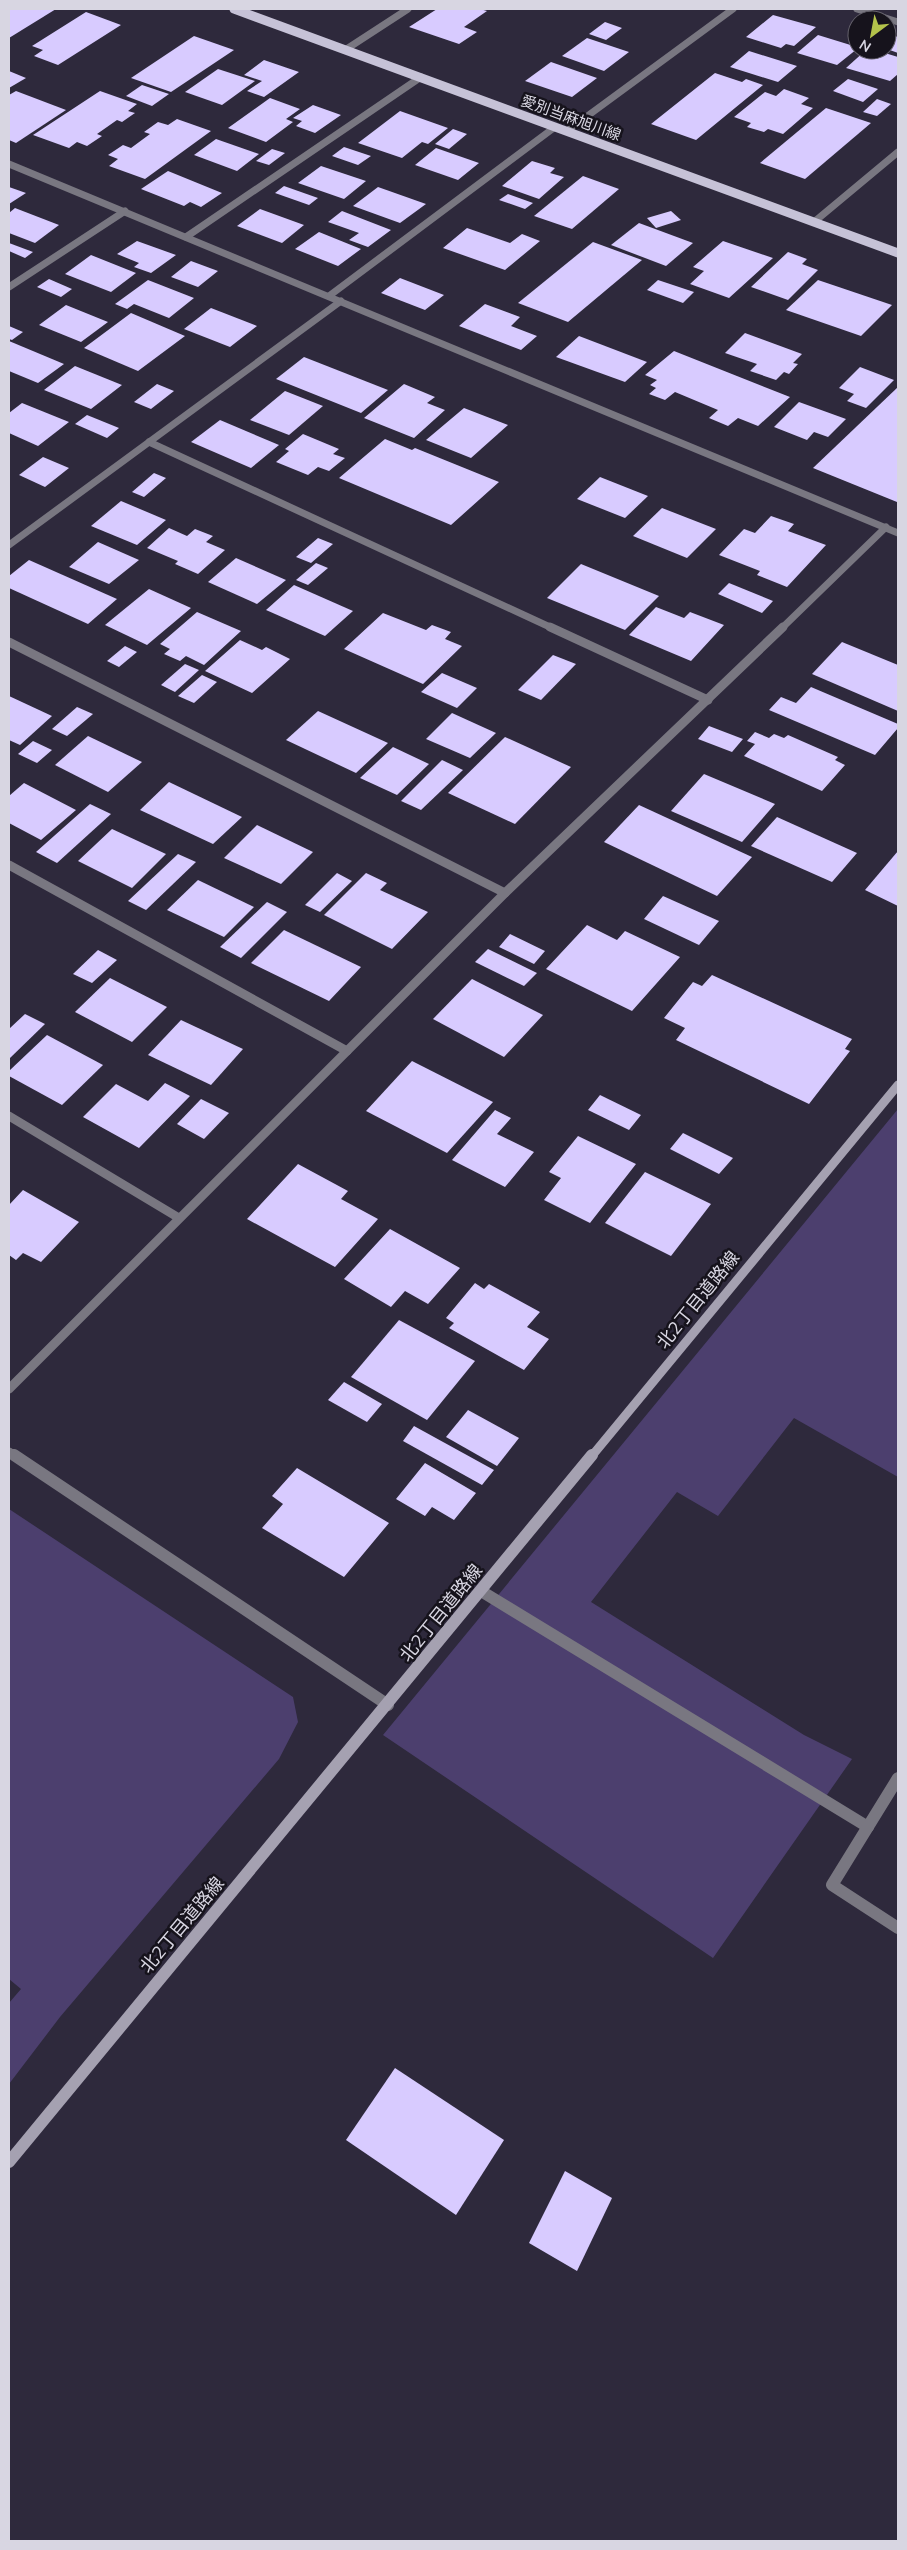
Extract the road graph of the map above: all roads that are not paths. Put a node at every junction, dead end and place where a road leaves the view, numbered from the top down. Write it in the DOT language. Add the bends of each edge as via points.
graph roads {
  1 [pos="234,9"];
  2 [pos="408,9"];
  3 [pos="733,9"];
  4 [pos="858,9"];
  5 [pos="898,22"];
  6 [pos="345,50"];
  7 [pos="421,77"];
  8 [pos="555,127"];
  9 [pos="567,131"];
  10 [pos="898,152"];
  11 [pos="9,164"];
  12 [pos="124,211"];
  13 [pos="814,222"];
  14 [pos="186,237"];
  15 [pos="898,254"];
  16 [pos="9,287"];
  17 [pos="329,296"];
  18 [pos="341,301"];
  19 [pos="149,442"];
  20 [pos="886,527"];
  21 [pos="898,533"];
  22 [pos="9,545"];
  23 [pos="9,642"];
  24 [pos="708,700"];
  25 [pos="9,865"];
  26 [pos="505,893"];
  27 [pos="347,1051"];
  28 [pos="898,1085"];
  29 [pos="9,1116"];
  30 [pos="179,1218"];
  31 [pos="9,1389"];
  32 [pos="9,1452"];
  33 [pos="481,1591"];
  34 [pos="388,1705"];
  35 [pos="898,1778"];
  36 [pos="868,1827"];
  37 [pos="898,1928"];
  38 [pos="9,2162"];
  1 -- 6 [label="main road, 愛別当麻旭川線"];
  2 -- 6 [label="street"];
  3 -- 9 [label="street"];
  4 -- 5 [label="street"];
  6 -- 7 [label="main road, 愛別当麻旭川線"];
  7 -- 8 [label="main road, 愛別当麻旭川線"];
  7 -- 14 [label="street"];
  8 -- 9 [label="main road, 愛別当麻旭川線"];
  8 -- 17 [label="street"];
  9 -- 13 [label="main road, 愛別当麻旭川線"];
  10 -- 13 [label="street"];
  11 -- 12 [label="street"];
  12 -- 14 [label="street"];
  12 -- 16 [label="street"];
  13 -- 15 [label="main road, 愛別当麻旭川線"];
  14 -- 17 [label="street"];
  17 -- 18 [label="street"];
  18 -- 19 [label="street"];
  18 -- 20 [label="street"];
  19 -- 22 [label="street"];
  19 -- 24 [label="street"];
  20 -- 21 [label="street"];
  20 -- 24 [label="street"];
  23 -- 26 [label="street"];
  24 -- 26 [label="street"];
  25 -- 27 [label="street"];
  26 -- 27 [label="street"];
  27 -- 30 [label="street"];
  28 -- 33 [label="street, 北2丁目道路線"];
  29 -- 30 [label="street"];
  30 -- 31 [label="street"];
  32 -- 34 [label="street"];
  33 -- 34 [label="street, 北2丁目道路線"];
  33 -- 36 [label="street"];
  34 -- 38 [label="street, 北2丁目道路線"];
  35 -- 36 [label="street"];
  36 -- 37 [label="street" via="832,1885"];
}
